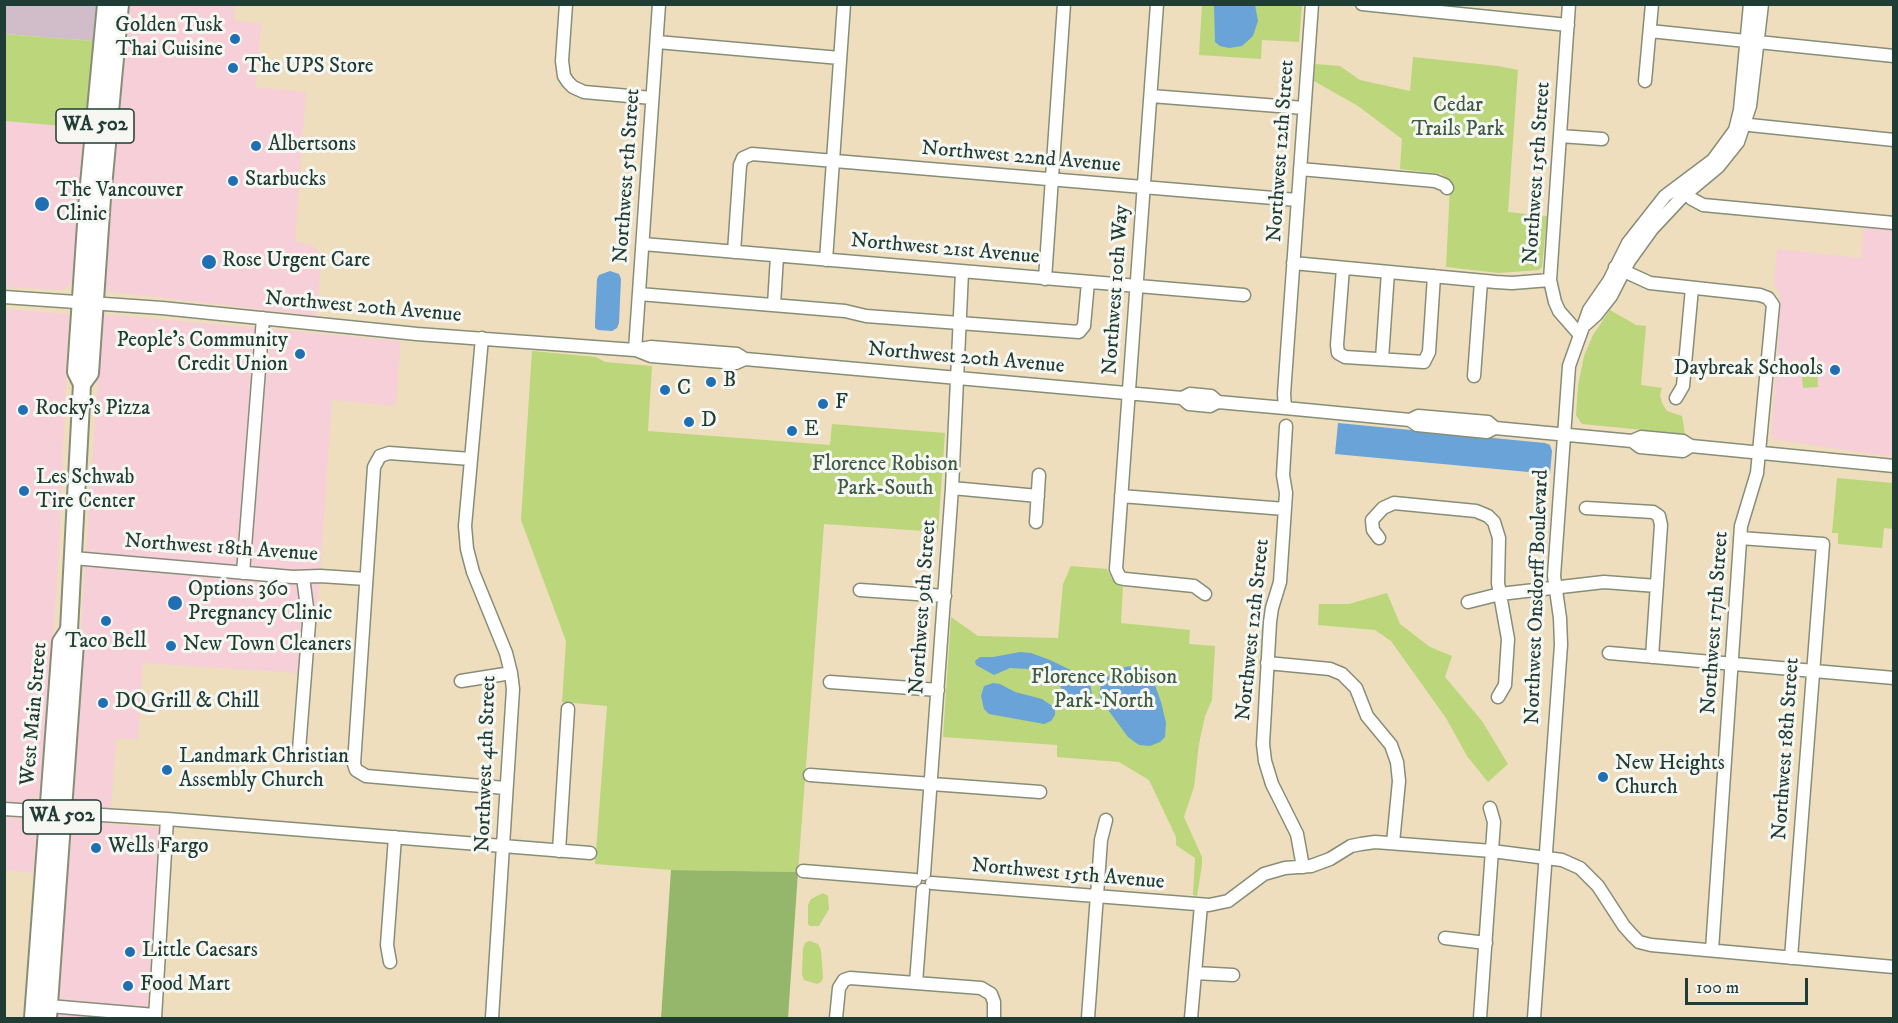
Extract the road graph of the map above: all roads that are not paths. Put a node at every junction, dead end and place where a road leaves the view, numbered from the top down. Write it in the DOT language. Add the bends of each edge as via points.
graph roads {
  1 [pos="106,4"];
  2 [pos="120,4"];
  3 [pos="566,4"];
  4 [pos="659,4"];
  5 [pos="844,4"];
  6 [pos="1064,4"];
  7 [pos="1157,4"];
  8 [pos="1312,4"];
  9 [pos="1362,4"];
  10 [pos="1569,4"];
  11 [pos="1652,4"];
  12 [pos="1750,4"];
  13 [pos="1761,4"];
  14 [pos="1568,24"];
  15 [pos="1650,31"];
  16 [pos="657,42"];
  17 [pos="1752,42"];
  18 [pos="1893,56"];
  19 [pos="840,58"];
  20 [pos="1645,81"];
  21 [pos="1151,96"];
  22 [pos="652,98"];
  23 [pos="1304,108"];
  24 [pos="1741,124"];
  25 [pos="1560,136"];
  26 [pos="1602,140"];
  27 [pos="1893,140"];
  28 [pos="833,161"];
  29 [pos="1300,169"];
  30 [pos="1052,180"];
  31 [pos="1144,188"];
  32 [pos="1447,188"];
  33 [pos="1682,190"];
  34 [pos="1298,200"];
  35 [pos="1893,223"];
  36 [pos="643,244"];
  37 [pos="734,252"];
  38 [pos="777,256"];
  39 [pos="826,260"];
  40 [pos="1293,263"];
  41 [pos="1343,268"];
  42 [pos="1620,269"];
  43 [pos="962,272"];
  44 [pos="1388,272"];
  45 [pos="1434,276"];
  46 [pos="1045,279"];
  47 [pos="1550,280"];
  48 [pos="1480,281"];
  49 [pos="1088,282"];
  50 [pos="1137,286"];
  51 [pos="1692,288"];
  52 [pos="639,294"];
  53 [pos="1244,295"];
  54 [pos="4,297"];
  55 [pos="88,302"];
  56 [pos="774,305"];
  57 [pos="263,318"];
  58 [pos="959,322"];
  59 [pos="1583,330"];
  60 [pos="482,338"];
  61 [pos="635,350"];
  62 [pos="1382,359"];
  63 [pos="1474,376"];
  64 [pos="958,378"];
  65 [pos="1129,393"];
  66 [pos="1676,398"];
  67 [pos="1285,408"];
  68 [pos="1286,426"];
  69 [pos="1563,435"];
  70 [pos="1760,453"];
  71 [pos="471,459"];
  72 [pos="1893,466"];
  73 [pos="1039,475"];
  74 [pos="952,488"];
  75 [pos="1038,496"];
  76 [pos="1122,496"];
  77 [pos="1586,508"];
  78 [pos="1285,509"];
  79 [pos="1036,522"];
  80 [pos="1379,538"];
  81 [pos="1740,538"];
  82 [pos="73,558"];
  83 [pos="243,573"];
  84 [pos="303,577"];
  85 [pos="366,579"];
  86 [pos="1657,586"];
  87 [pos="1556,587"];
  88 [pos="860,590"];
  89 [pos="1205,594"];
  90 [pos="1500,594"];
  91 [pos="945,596"];
  92 [pos="1468,602"];
  93 [pos="1608,653"];
  94 [pos="1652,657"];
  95 [pos="1267,663"];
  96 [pos="1732,664"];
  97 [pos="1813,671"];
  98 [pos="512,673"];
  99 [pos="1893,678"];
  100 [pos="461,681"];
  101 [pos="830,682"];
  102 [pos="938,690"];
  103 [pos="1498,697"];
  104 [pos="568,709"];
  105 [pos="299,750"];
  106 [pos="810,775"];
  107 [pos="931,783"];
  108 [pos="505,788"];
  109 [pos="1040,792"];
  110 [pos="1490,808"];
  111 [pos="4,809"];
  112 [pos="56,812"];
  113 [pos="167,819"];
  114 [pos="1106,820"];
  115 [pos="396,837"];
  116 [pos="1393,843"];
  117 [pos="503,847"];
  118 [pos="559,851"];
  119 [pos="1492,851"];
  120 [pos="590,853"];
  121 [pos="1545,857"];
  122 [pos="1303,867"];
  123 [pos="803,871"];
  124 [pos="923,882"];
  125 [pos="1098,896"];
  126 [pos="1201,905"];
  127 [pos="1445,938"];
  128 [pos="1486,943"];
  129 [pos="1712,950"];
  130 [pos="1791,958"];
  131 [pos="390,962"];
  132 [pos="1893,967"];
  133 [pos="1195,973"];
  134 [pos="1233,975"];
  135 [pos="916,983"];
  136 [pos="48,1012"];
  137 [pos="155,1017"];
  138 [pos="33,1018"];
  139 [pos="492,1018"];
  140 [pos="836,1018"];
  141 [pos="994,1018"];
  142 [pos="1088,1018"];
  143 [pos="1191,1018"];
  144 [pos="1480,1018"];
  145 [pos="1534,1018"];
  1 -- 55 [label="highway, West Main Street / WA 502"];
  2 -- 55 [label="highway, West Main Street / WA 502"];
  3 -- 22 [label="street" via="562,61 568,82 584,92"];
  4 -- 16 [label="street, Northwest 5th Street"];
  5 -- 19 [label="street"];
  6 -- 30 [label="street"];
  7 -- 21 [label="street, Northwest 10th Way"];
  8 -- 23 [label="street, Northwest 12th Street"];
  9 -- 14 [label="street"];
  10 -- 14 [label="street, Northwest 15th Street"];
  11 -- 15 [label="street"];
  12 -- 17 [label="street, Northwest Onsdorff Boulevard"];
  13 -- 17 [label="street, Northwest Onsdorff Boulevard"];
  14 -- 25 [label="street, Northwest 15th Street"];
  15 -- 17 [label="street"];
  15 -- 20 [label="street"];
  16 -- 19 [label="street"];
  16 -- 22 [label="street, Northwest 5th Street"];
  17 -- 18 [label="street"];
  17 -- 24 [label="street, Northwest Onsdorff Boulevard"];
  19 -- 28 [label="street"];
  21 -- 23 [label="street"];
  21 -- 31 [label="street, Northwest 10th Way"];
  22 -- 36 [label="street, Northwest 5th Street"];
  23 -- 29 [label="street, Northwest 12th Street"];
  24 -- 27 [label="street"];
  24 -- 33 [label="street, Northwest Onsdorff Boulevard" via="1713,160"];
  25 -- 26 [label="street"];
  25 -- 47 [label="street, Northwest 15th Street"];
  28 -- 30 [label="street, Northwest 22nd Avenue"];
  28 -- 37 [label="street, Northwest 22nd Avenue" via="752,154 743,158"];
  28 -- 39 [label="street"];
  29 -- 32 [label="street" via="1434,182"];
  29 -- 34 [label="street, Northwest 12th Street"];
  30 -- 31 [label="street, Northwest 22nd Avenue"];
  30 -- 46 [label="street"];
  31 -- 34 [label="street, Northwest 22nd Avenue"];
  31 -- 50 [label="street, Northwest 10th Way"];
  33 -- 35 [label="street" via="1703,205 1720,208"];
  33 -- 42 [label="street, Northwest Onsdorff Boulevard" via="1665,196 1655,206 1628,243"];
  34 -- 40 [label="street, Northwest 12th Street"];
  36 -- 37 [label="street, Northwest 21st Avenue"];
  36 -- 52 [label="street, Northwest 5th Street"];
  37 -- 38 [label="street, Northwest 21st Avenue"];
  38 -- 39 [label="street, Northwest 21st Avenue"];
  38 -- 56 [label="street"];
  39 -- 43 [label="street, Northwest 21st Avenue"];
  40 -- 41 [label="street"];
  40 -- 67 [label="street, Northwest 12th Street"];
  41 -- 44 [label="street"];
  41 -- 62 [label="street" via="1338,353"];
  42 -- 51 [label="street" via="1650,283"];
  42 -- 59 [label="street, Northwest Onsdorff Boulevard" via="1589,310"];
  43 -- 46 [label="street, Northwest 21st Avenue"];
  43 -- 58 [label="street, Northwest 9th Street"];
  44 -- 45 [label="street"];
  44 -- 62 [label="street"];
  45 -- 48 [label="street"];
  45 -- 62 [label="street" via="1426,360 1417,363"];
  46 -- 49 [label="street, Northwest 21st Avenue"];
  47 -- 48 [label="street"];
  47 -- 59 [label="street, Northwest 15th Street" via="1559,311"];
  48 -- 63 [label="street"];
  49 -- 50 [label="street, Northwest 21st Avenue"];
  49 -- 58 [label="street" via="1084,326 1079,332"];
  50 -- 53 [label="street, Northwest 21st Avenue"];
  50 -- 65 [label="street, Northwest 10th Way"];
  51 -- 66 [label="street" via="1683,386"];
  51 -- 70 [label="street, Northwest 17th Street" via="1760,295 1772,302"];
  52 -- 56 [label="street"];
  52 -- 61 [label="street, Northwest 5th Street"];
  54 -- 55 [label="street, Northwest 20th Avenue"];
  55 -- 57 [label="street, Northwest 20th Avenue"];
  55 -- 82 [label="highway, West Main Street / WA 502" via="76,372 81,384"];
  56 -- 58 [label="street"];
  57 -- 60 [label="street, Northwest 20th Avenue"];
  57 -- 83 [label="street"];
  58 -- 64 [label="street, Northwest 9th Street"];
  59 -- 69 [label="street, Northwest Onsdorff Boulevard" via="1567,377"];
  60 -- 61 [label="street, Northwest 20th Avenue"];
  60 -- 71 [label="street, Northwest 4th Street"];
  61 -- 64 [label="street, Northwest 20th Avenue" via="651,356 736,363 746,359"];
  64 -- 65 [label="street, Northwest 20th Avenue"];
  64 -- 74 [label="street, Northwest 9th Street"];
  65 -- 67 [label="street, Northwest 20th Avenue" via="1182,398 1189,404 1210,406 1218,402"];
  65 -- 76 [label="street, Northwest 10th Way"];
  67 -- 69 [label="street, Northwest 20th Avenue" via="1410,420 1418,416 1488,422 1495,428"];
  68 -- 78 [label="street, Northwest 12th Street"];
  69 -- 70 [label="street, Northwest 20th Avenue" via="1632,441 1640,447 1683,451 1690,447"];
  69 -- 87 [label="street, Northwest Onsdorff Boulevard"];
  70 -- 72 [label="street, Northwest 20th Avenue"];
  70 -- 81 [label="street, Northwest 17th Street"];
  71 -- 85 [label="street" via="398,452 380,456 374,467"];
  71 -- 98 [label="street, Northwest 4th Street" via="465,526 467,549"];
  73 -- 75 [label="street"];
  74 -- 75 [label="street"];
  74 -- 91 [label="street, Northwest 9th Street"];
  75 -- 79 [label="street"];
  76 -- 78 [label="street"];
  76 -- 89 [label="street, Northwest 10th Way" via="1116,569 1120,578 1194,586"];
  77 -- 86 [label="street" via="1653,512 1659,516"];
  78 -- 95 [label="street, Northwest 12th Street" via="1280,582 1272,608"];
  80 -- 90 [label="street" via="1372,520 1394,503 1476,511 1492,519 1499,534"];
  81 -- 96 [label="street, Northwest 17th Street"];
  81 -- 97 [label="street, Northwest 18th Street" via="1823,544"];
  82 -- 83 [label="street, Northwest 18th Avenue"];
  82 -- 112 [label="highway, West Main Street / WA 502" via="69,630 75,643"];
  83 -- 84 [label="street, Northwest 18th Avenue"];
  84 -- 85 [label="street, Northwest 18th Avenue"];
  84 -- 105 [label="street" via="309,623"];
  85 -- 108 [label="street" via="356,770 366,776"];
  86 -- 87 [label="street" via="1604,582"];
  86 -- 94 [label="street"];
  87 -- 90 [label="street"];
  87 -- 121 [label="street, Northwest Onsdorff Boulevard" via="1561,645"];
  88 -- 91 [label="street"];
  90 -- 92 [label="street"];
  90 -- 103 [label="street" via="1508,650 1505,685"];
  91 -- 102 [label="street, Northwest 9th Street"];
  93 -- 94 [label="street"];
  94 -- 96 [label="street"];
  95 -- 116 [label="street" via="1330,669 1347,677 1356,688 1367,716 1395,753 1399,776"];
  95 -- 122 [label="street, Northwest 12th Street" via="1265,761 1297,834"];
  96 -- 97 [label="street"];
  96 -- 129 [label="street, Northwest 17th Street"];
  97 -- 99 [label="street"];
  97 -- 130 [label="street, Northwest 18th Street"];
  98 -- 100 [label="street"];
  98 -- 108 [label="street, Northwest 4th Street"];
  101 -- 102 [label="street"];
  102 -- 107 [label="street, Northwest 9th Street"];
  104 -- 118 [label="street"];
  106 -- 107 [label="street"];
  107 -- 109 [label="street"];
  107 -- 124 [label="street, Northwest 9th Street"];
  108 -- 117 [label="street, Northwest 4th Street"];
  110 -- 119 [label="street" via="1494,822"];
  111 -- 112 [label="street"];
  112 -- 113 [label="street"];
  112 -- 136 [label="highway, West Main Street / WA 502"];
  112 -- 138 [label="highway, West Main Street / WA 502"];
  113 -- 115 [label="street"];
  113 -- 137 [label="street"];
  114 -- 125 [label="street"];
  115 -- 117 [label="street"];
  115 -- 131 [label="street" via="387,945"];
  116 -- 119 [label="street, Northwest 15th Avenue"];
  116 -- 122 [label="street, Northwest 15th Avenue" via="1351,846 1330,859"];
  117 -- 118 [label="street"];
  117 -- 139 [label="street, Northwest 4th Street"];
  118 -- 120 [label="street"];
  119 -- 121 [label="street, Northwest 15th Avenue"];
  119 -- 128 [label="street"];
  121 -- 129 [label="street, Northwest 15th Avenue" via="1580,868 1640,942"];
  121 -- 145 [label="street, Northwest Onsdorff Boulevard"];
  122 -- 126 [label="street, Northwest 15th Avenue" via="1264,874 1228,901"];
  123 -- 124 [label="street, Northwest 15th Avenue"];
  124 -- 125 [label="street, Northwest 15th Avenue"];
  124 -- 135 [label="street, Northwest 9th Street"];
  125 -- 126 [label="street, Northwest 15th Avenue"];
  125 -- 142 [label="street"];
  126 -- 133 [label="street"];
  127 -- 128 [label="street"];
  128 -- 144 [label="street"];
  129 -- 130 [label="street"];
  130 -- 132 [label="street"];
  133 -- 134 [label="street"];
  133 -- 143 [label="street"];
  135 -- 140 [label="street" via="844,980 838,992"];
  135 -- 141 [label="street" via="994,992"];
  136 -- 137 [label="street"];
}
